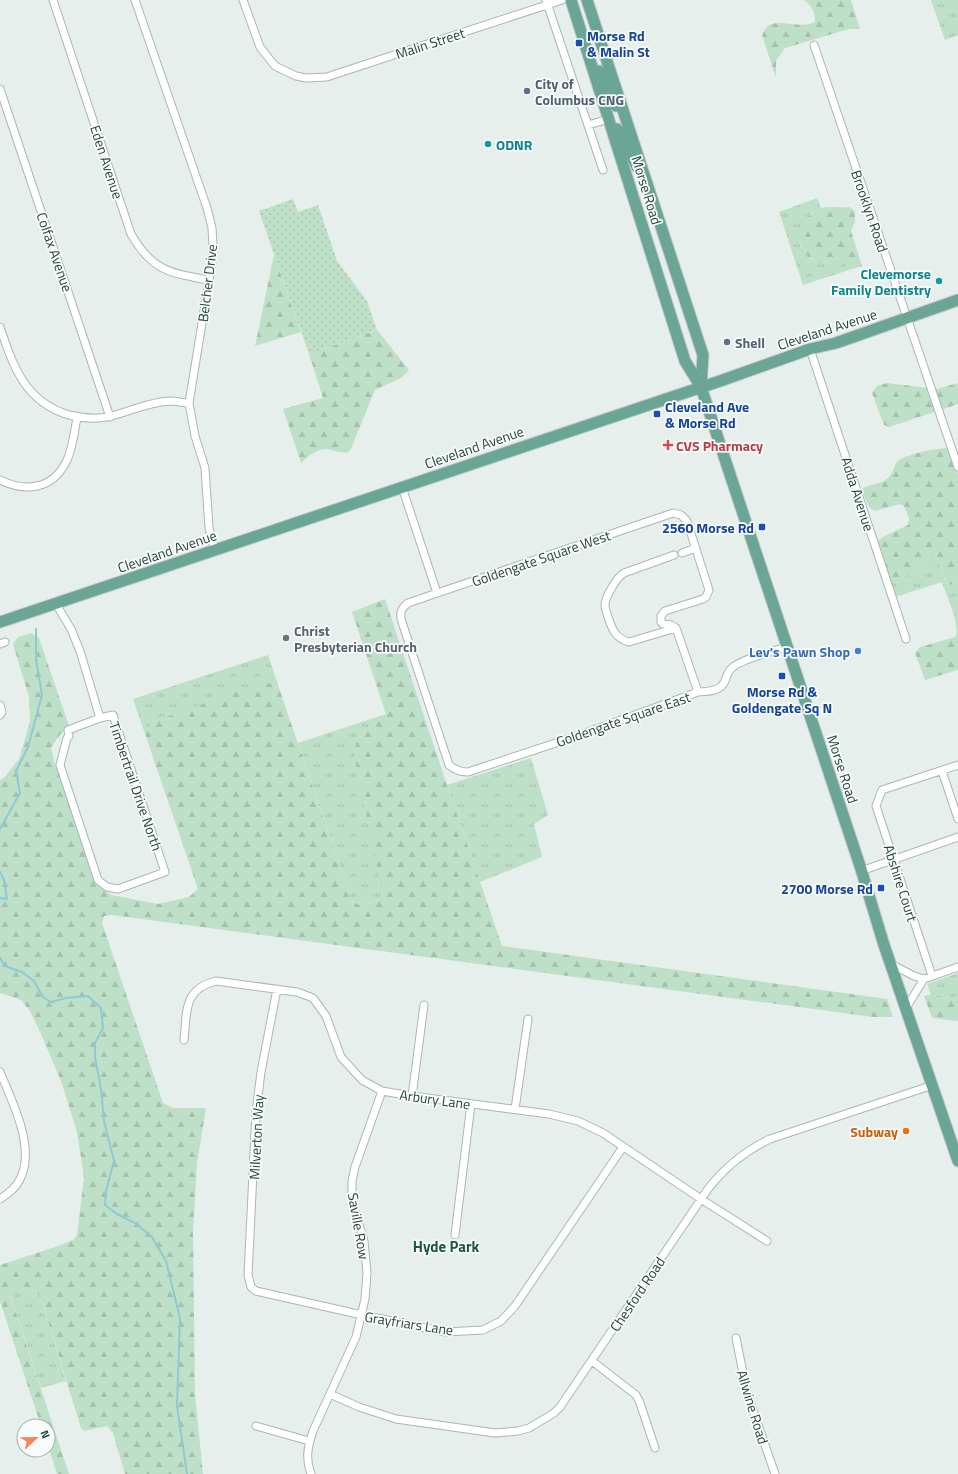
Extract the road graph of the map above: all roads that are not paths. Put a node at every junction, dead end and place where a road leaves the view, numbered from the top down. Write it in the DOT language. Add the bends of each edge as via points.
graph roads {
  1 [pos="53,0"];
  2 [pos="135,0"];
  3 [pos="243,0"];
  4 [pos="562,0"];
  5 [pos="571,0"];
  6 [pos="587,0"];
  7 [pos="547,2"];
  8 [pos="814,45"];
  9 [pos="589,56"];
  10 [pos="0,89"];
  11 [pos="625,115"];
  12 [pos="609,119"];
  13 [pos="588,125"];
  14 [pos="603,170"];
  15 [pos="651,194"];
  16 [pos="208,280"];
  17 [pos="958,300"];
  18 [pos="907,318"];
  19 [pos="0,331"];
  20 [pos="810,349"];
  21 [pos="701,387"];
  22 [pos="189,403"];
  23 [pos="110,416"];
  24 [pos="77,417"];
  25 [pos="958,467"];
  26 [pos="0,480"];
  27 [pos="402,487"];
  28 [pos="696,548"];
  29 [pos="215,550"];
  30 [pos="682,553"];
  31 [pos="674,555"];
  32 [pos="437,593"];
  33 [pos="56,604"];
  34 [pos="0,622"];
  35 [pos="676,628"];
  36 [pos="906,639"];
  37 [pos="786,647"];
  38 [pos="698,692"];
  39 [pos="0,705"];
  40 [pos="0,715"];
  41 [pos="100,718"];
  42 [pos="449,765"];
  43 [pos="958,766"];
  44 [pos="942,771"];
  45 [pos="958,819"];
  46 [pos="958,837"];
  47 [pos="894,860"];
  48 [pos="861,871"];
  49 [pos="891,964"];
  50 [pos="958,967"];
  51 [pos="932,976"];
  52 [pos="924,979"];
  53 [pos="277,989"];
  54 [pos="424,1005"];
  55 [pos="906,1008"];
  56 [pos="528,1019"];
  57 [pos="184,1040"];
  58 [pos="0,1072"];
  59 [pos="932,1085"];
  60 [pos="382,1091"];
  61 [pos="412,1096"];
  62 [pos="471,1104"];
  63 [pos="515,1109"];
  64 [pos="623,1147"];
  65 [pos="958,1161"];
  66 [pos="0,1199"];
  67 [pos="701,1199"];
  68 [pos="456,1235"];
  69 [pos="767,1241"];
  70 [pos="251,1287"];
  71 [pos="362,1315"];
  72 [pos="736,1338"];
  73 [pos="592,1361"];
  74 [pos="330,1394"];
  75 [pos="256,1426"];
  76 [pos="309,1441"];
  77 [pos="656,1448"];
  78 [pos="311,1474"];
  79 [pos="775,1474"];
  1 -- 16 [label="street, Eden Avenue" via="131,234 137,245 147,258 161,268 172,273"];
  2 -- 16 [label="street, Belcher Drive" via="212,228 212,262"];
  3 -- 7 [label="street, Malin Street" via="256,39 266,56 280,69 296,76 317,78 327,77"];
  4 -- 7 [label="street, Malin Street"];
  5 -- 9 [label="main road, Morse Road"];
  6 -- 11 [label="main road, Morse Road"];
  7 -- 13 [label="street"];
  8 -- 18 [label="street, Brooklyn Road"];
  9 -- 11 [label="main road" via="604,79 618,109"];
  9 -- 12 [label="main road, Morse Road"];
  10 -- 23 [label="street, Colfax Avenue"];
  11 -- 15 [label="main road, Morse Road"];
  12 -- 13 [label="street"];
  12 -- 15 [label="main road" via="622,136"];
  12 -- 21 [label="main road, Morse Road" via="685,361"];
  13 -- 14 [label="street"];
  15 -- 21 [label="main road, Morse Road" via="703,354"];
  16 -- 22 [label="street, Belcher Drive"];
  17 -- 18 [label="main road, Cleveland Avenue"];
  18 -- 20 [label="main road, Cleveland Avenue" via="836,343"];
  18 -- 25 [label="street, Brooklyn Road"];
  19 -- 24 [label="street" via="14,365 31,393 54,410"];
  20 -- 21 [label="main road, Cleveland Avenue"];
  20 -- 36 [label="street, Adda Avenue"];
  21 -- 27 [label="main road, Cleveland Avenue"];
  21 -- 37 [label="main road, Morse Road"];
  22 -- 23 [label="street" via="171,401 146,404"];
  22 -- 29 [label="street, Belcher Drive" via="195,436 205,468 208,528"];
  23 -- 24 [label="street"];
  24 -- 26 [label="street" via="67,462 57,475 43,484 28,487 13,486"];
  27 -- 29 [label="main road, Cleveland Avenue"];
  27 -- 32 [label="street"];
  28 -- 30 [label="street"];
  28 -- 32 [label="street, Goldengate Square West" via="687,521 681,515 673,513"];
  28 -- 35 [label="street" via="709,594 703,599 662,613 663,624"];
  29 -- 33 [label="main road, Cleveland Avenue"];
  31 -- 35 [label="street" via="618,577 605,604 614,632 622,640 628,642"];
  32 -- 42 [label="street, Goldengate Square West" via="408,603 400,613"];
  33 -- 34 [label="main road, Cleveland Avenue"];
  33 -- 41 [label="street, Timbertrail Drive North" via="72,629"];
  35 -- 38 [label="street"];
  37 -- 38 [label="street, Goldengate Square East" via="743,661 733,667 726,675 724,683 716,690"];
  37 -- 48 [label="main road, Morse Road"];
  38 -- 42 [label="street, Goldengate Square East" via="468,772 454,770"];
  39 -- 40 [label="street"];
  41 -- 41 [label="street, Timbertrail Drive North" via="68,730 69,736 60,765 98,880 107,887 118,889 165,872 113,715"];
  43 -- 44 [label="street"];
  44 -- 45 [label="street"];
  44 -- 47 [label="street, Abshire Court" via="882,790 876,806"];
  46 -- 47 [label="street"];
  47 -- 48 [label="street"];
  47 -- 51 [label="street, Abshire Court"];
  48 -- 49 [label="main road, Morse Road"];
  49 -- 52 [label="street"];
  49 -- 55 [label="main road, Morse Road"];
  50 -- 51 [label="street"];
  51 -- 52 [label="street"];
  52 -- 55 [label="street"];
  53 -- 57 [label="street, Arbury Lane" via="216,981 204,984 189,1002"];
  53 -- 60 [label="street, Arbury Lane" via="313,998 326,1016 341,1057 362,1080"];
  53 -- 70 [label="street, Milverton Way" via="256,1112 248,1275"];
  54 -- 61 [label="street"];
  55 -- 59 [label="main road, Morse Road"];
  56 -- 63 [label="street"];
  58 -- 66 [label="street" via="25,1142 21,1178 11,1191"];
  59 -- 65 [label="main road, Morse Road"];
  59 -- 67 [label="street, Chesford Road" via="759,1144 728,1165"];
  60 -- 61 [label="street, Arbury Lane"];
  60 -- 71 [label="street, Saville Row" via="352,1181 354,1208 364,1241 367,1273"];
  61 -- 62 [label="street, Arbury Lane"];
  62 -- 63 [label="street, Arbury Lane"];
  62 -- 68 [label="street"];
  63 -- 64 [label="street, Arbury Lane" via="578,1121 603,1133"];
  64 -- 67 [label="street, Arbury Lane"];
  64 -- 71 [label="street, Grayfriars Lane" via="516,1306 501,1321 482,1330 446,1332"];
  67 -- 69 [label="street, Arbury Lane"];
  67 -- 73 [label="street, Chesford Road"];
  70 -- 71 [label="street, Grayfriars Lane"];
  71 -- 74 [label="street, Saville Row" via="356,1337"];
  72 -- 79 [label="street, Allwine Road" via="742,1376"];
  73 -- 74 [label="street, Chesford Road" via="554,1413 533,1426 518,1431 495,1433 396,1419 359,1408"];
  73 -- 77 [label="street" via="636,1395"];
  74 -- 76 [label="street, Saville Row"];
  75 -- 76 [label="street"];
  76 -- 78 [label="street, Saville Row" via="307,1458"];
}
